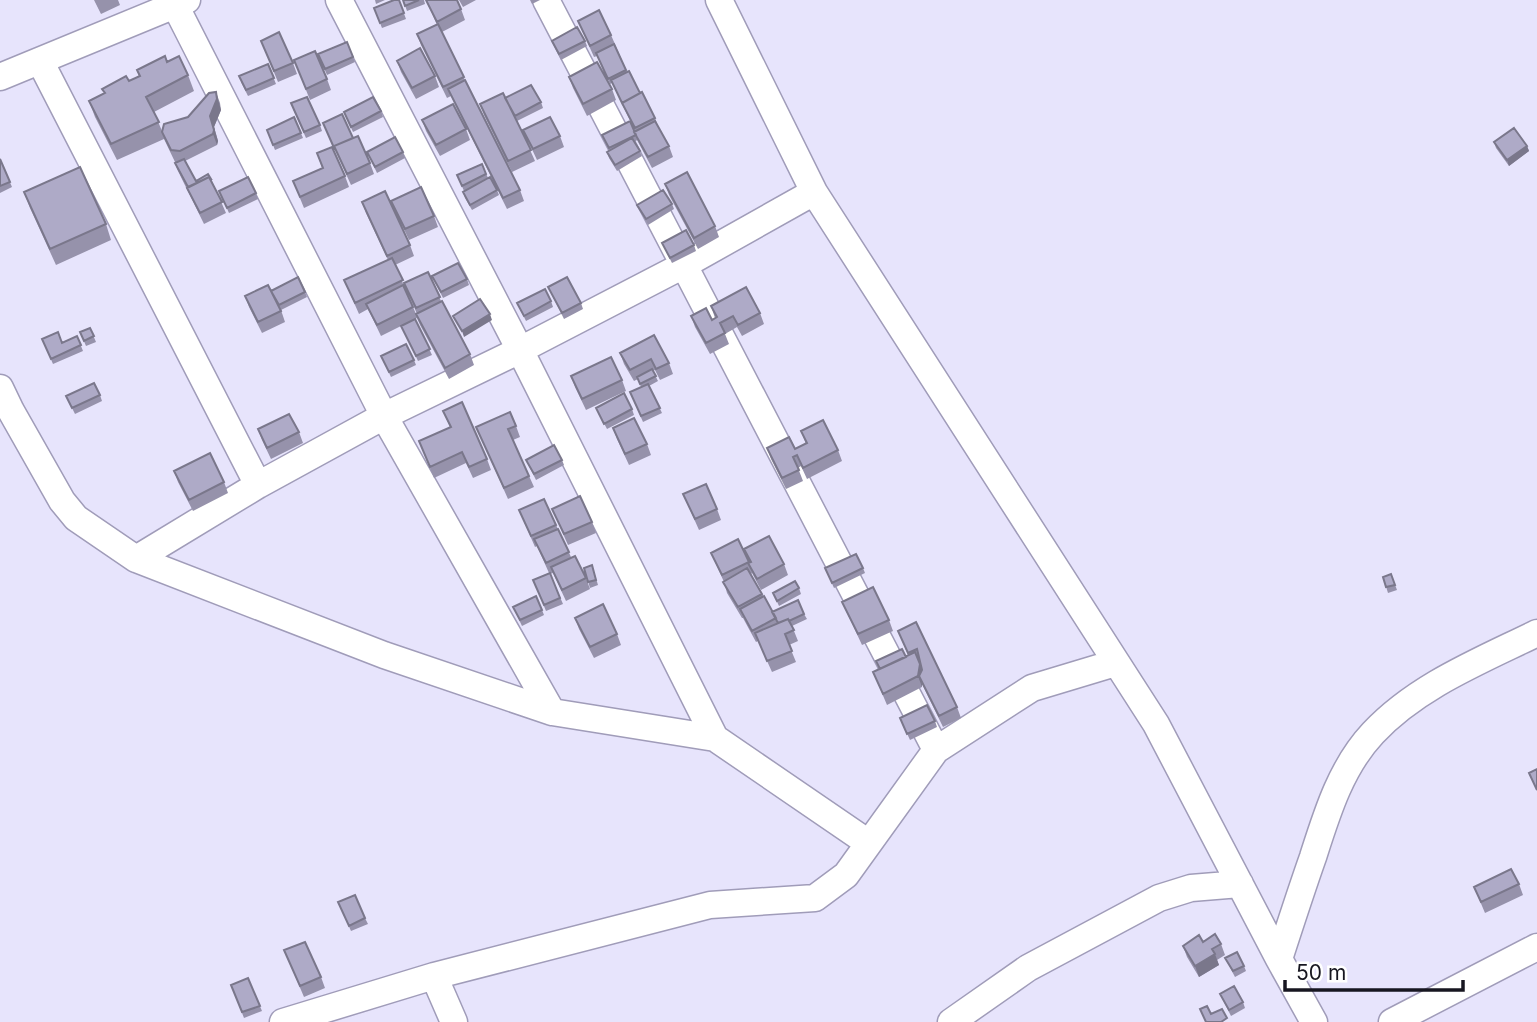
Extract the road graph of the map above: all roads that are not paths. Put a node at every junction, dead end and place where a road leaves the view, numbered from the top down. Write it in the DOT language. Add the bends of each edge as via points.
graph roads {
  1 [pos="339,0"];
  2 [pos="546,0"];
  3 [pos="719,0"];
  4 [pos="181,3"];
  5 [pos="40,61"];
  6 [pos="0,77"];
  7 [pos="814,192"];
  8 [pos="684,265"];
  9 [pos="520,350"];
  10 [pos="4,405"];
  11 [pos="384,416"];
  12 [pos="258,485"];
  13 [pos="136,559"];
  14 [pos="1537,633"];
  15 [pos="1115,663"];
  16 [pos="552,712"];
  17 [pos="715,738"];
  18 [pos="936,750"];
  19 [pos="867,842"];
  20 [pos="1240,884"];
  21 [pos="1537,947"];
  22 [pos="1279,959"];
  23 [pos="434,976"];
  24 [pos="283,1022"];
  25 [pos="454,1022"];
  26 [pos="951,1022"];
  27 [pos="1314,1022"];
  28 [pos="1392,1022"];
  1 -- 9 [label="street"];
  2 -- 8 [label="street"];
  3 -- 7 [label="street"];
  4 -- 5 [label="street"];
  4 -- 11 [label="street"];
  5 -- 6 [label="street"];
  5 -- 12 [label="street"];
  7 -- 8 [label="street"];
  7 -- 15 [label="street"];
  8 -- 9 [label="street"];
  8 -- 18 [label="street"];
  9 -- 11 [label="street"];
  9 -- 17 [label="street"];
  10 -- 13 [label="street" via="76,519"];
  11 -- 12 [label="street"];
  11 -- 16 [label="street"];
  12 -- 13 [label="street"];
  13 -- 16 [label="street" via="383,655"];
  14 -- 22 [label="street" via="1412,699 1373,733 1348,766 1326,817"];
  15 -- 18 [label="street" via="1032,688"];
  15 -- 20 [label="street" via="1156,724"];
  16 -- 17 [label="street"];
  17 -- 19 [label="street"];
  18 -- 19 [label="street"];
  19 -- 23 [label="street" via="846,875 815,898 710,905"];
  20 -- 22 [label="street"];
  20 -- 26 [label="street" via="1191,888 1159,898 1028,968"];
  21 -- 28 [label="street"];
  22 -- 27 [label="street"];
  23 -- 24 [label="street"];
  23 -- 25 [label="street"];
}
